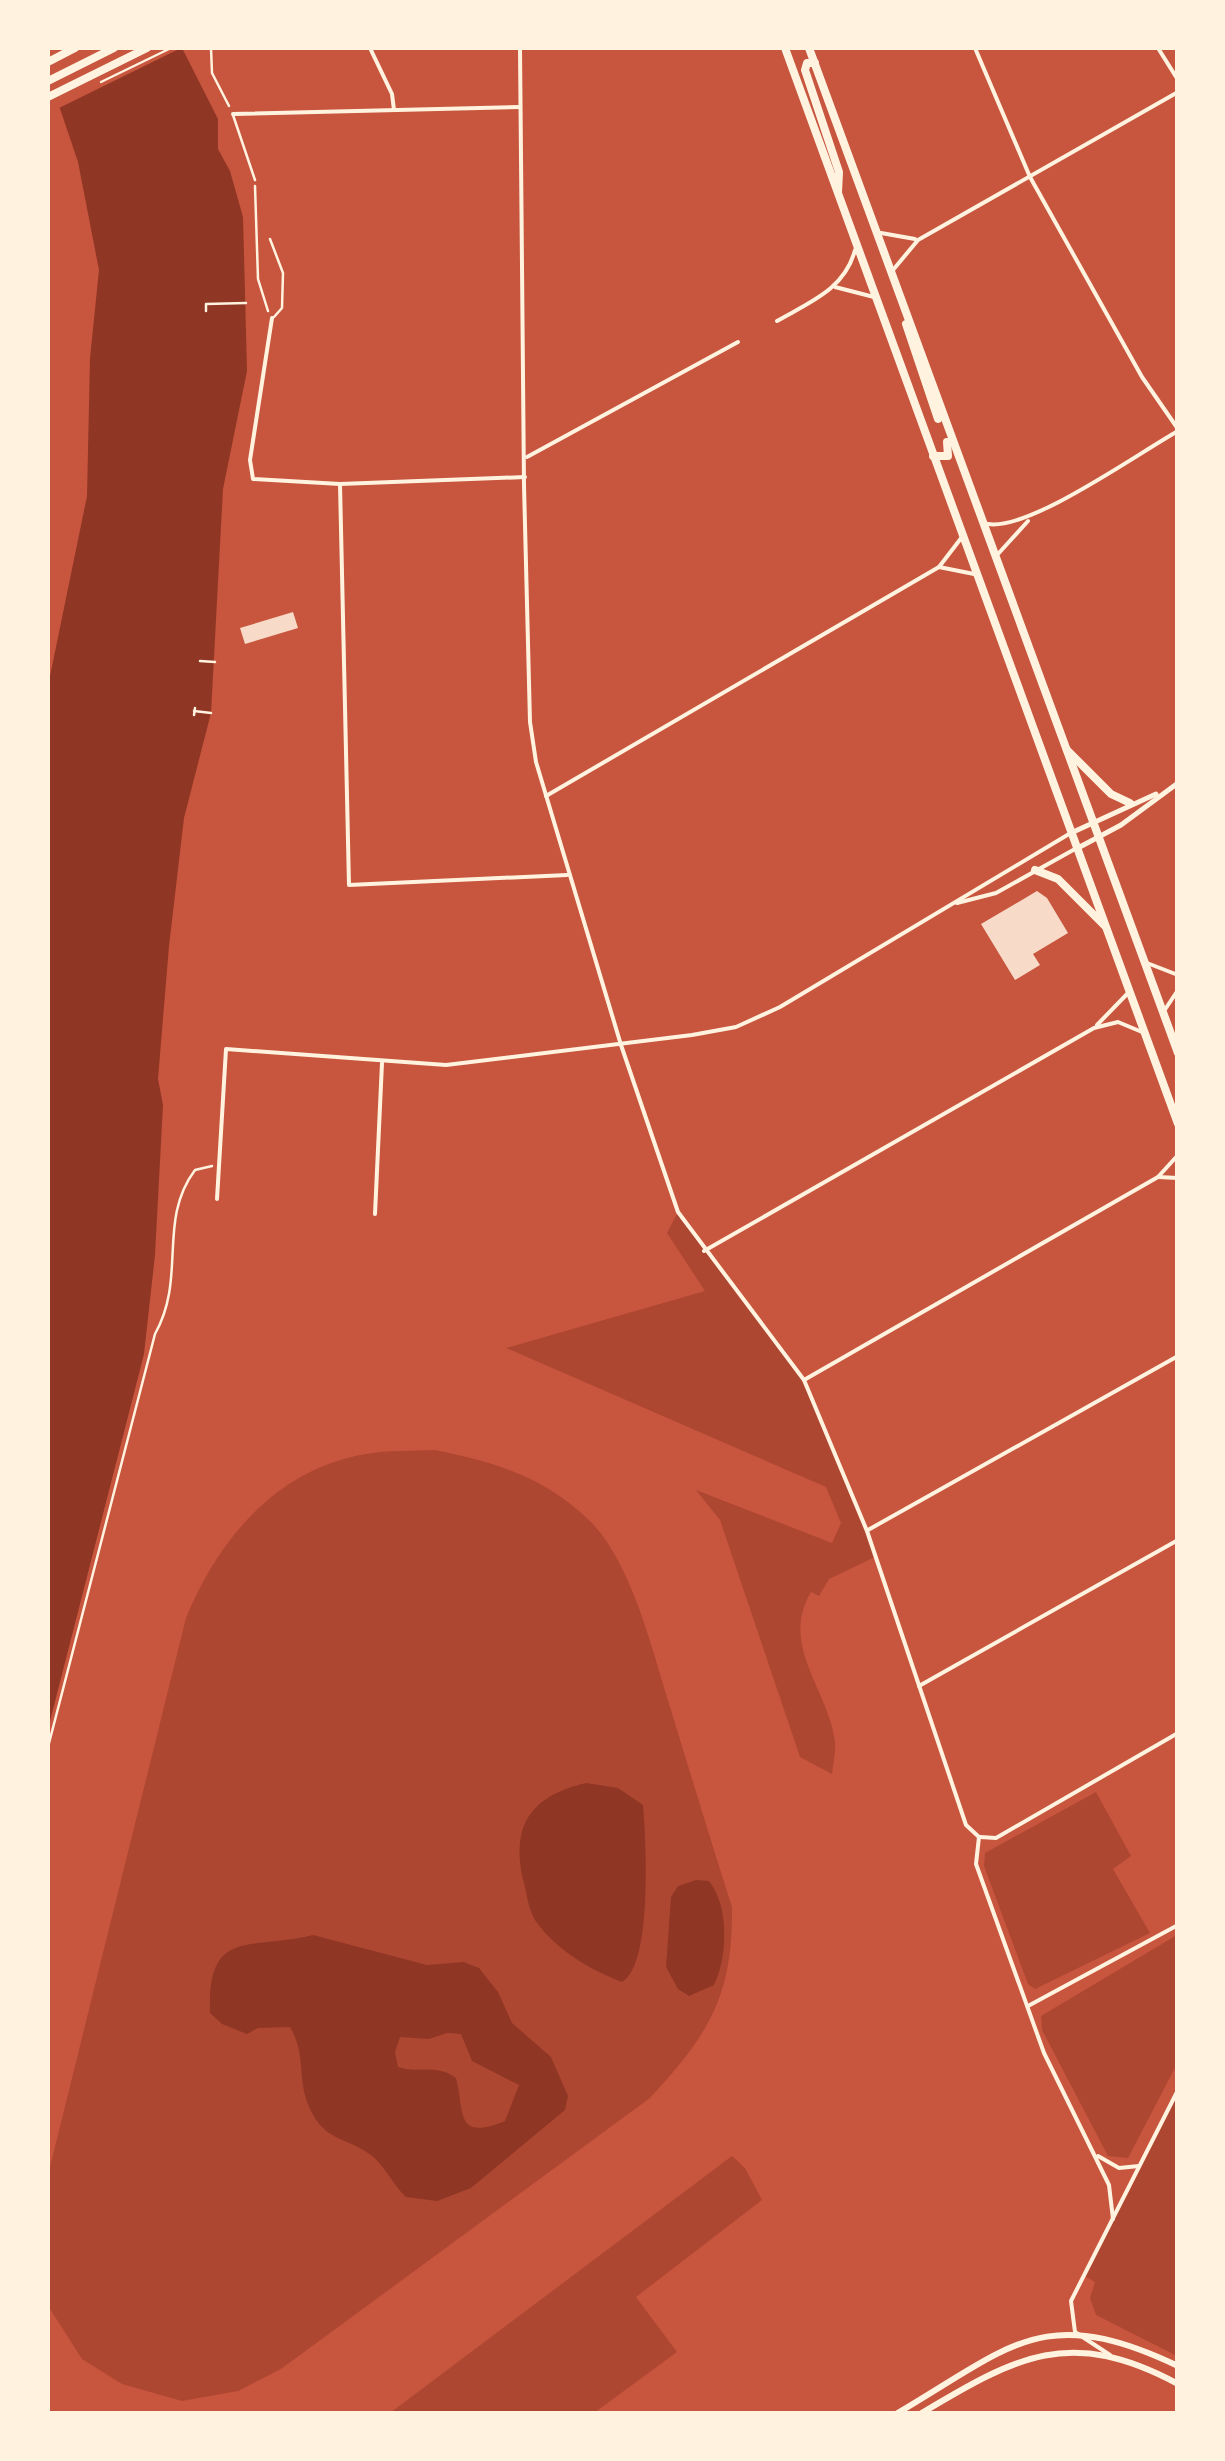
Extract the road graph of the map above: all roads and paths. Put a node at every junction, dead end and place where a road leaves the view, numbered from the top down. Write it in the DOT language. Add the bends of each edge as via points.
graph roads {
  1 [pos="75,48"];
  2 [pos="114,48"];
  3 [pos="147,48"];
  4 [pos="172,48"];
  5 [pos="210,48"];
  6 [pos="370,48"];
  7 [pos="520,48"];
  8 [pos="785,48"];
  9 [pos="809,48"];
  10 [pos="975,48"];
  11 [pos="1158,48"];
  12 [pos="48,62"];
  13 [pos="815,64"];
  14 [pos="1178,80"];
  15 [pos="48,81"];
  16 [pos="100,82"];
  17 [pos="1178,92"];
  18 [pos="48,97"];
  19 [pos="520,107"];
  20 [pos="394,110"];
  21 [pos="233,114"];
  22 [pos="1030,177"];
  23 [pos="255,180"];
  24 [pos="838,197"];
  25 [pos="876,232"];
  26 [pos="270,238"];
  27 [pos="918,240"];
  28 [pos="856,248"];
  29 [pos="891,274"];
  30 [pos="835,287"];
  31 [pos="874,297"];
  32 [pos="246,303"];
  33 [pos="904,310"];
  34 [pos="206,311"];
  35 [pos="272,318"];
  36 [pos="777,321"];
  37 [pos="738,342"];
  38 [pos="1178,430"];
  39 [pos="933,456"];
  40 [pos="525,458"];
  41 [pos="524,477"];
  42 [pos="340,484"];
  43 [pos="1031,517"];
  44 [pos="981,522"];
  45 [pos="962,536"];
  46 [pos="995,560"];
  47 [pos="939,568"];
  48 [pos="975,574"];
  49 [pos="200,661"];
  50 [pos="215,662"];
  51 [pos="194,711"];
  52 [pos="211,713"];
  53 [pos="1064,747"];
  54 [pos="1178,783"];
  55 [pos="1159,794"];
  56 [pos="546,796"];
  57 [pos="1130,802"];
  58 [pos="1092,821"];
  59 [pos="1071,833"];
  60 [pos="1098,837"];
  61 [pos="1076,849"];
  62 [pos="1035,870"];
  63 [pos="568,875"];
  64 [pos="952,904"];
  65 [pos="1105,926"];
  66 [pos="1143,960"];
  67 [pos="1178,975"];
  68 [pos="1178,990"];
  69 [pos="1130,992"];
  70 [pos="1163,1012"];
  71 [pos="1094,1028"];
  72 [pos="1144,1032"];
  73 [pos="621,1045"];
  74 [pos="1178,1053"];
  75 [pos="382,1063"];
  76 [pos="1178,1124"];
  77 [pos="1178,1155"];
  78 [pos="219,1166"];
  79 [pos="1158,1177"];
  80 [pos="1178,1178"];
  81 [pos="218,1200"];
  82 [pos="376,1214"];
  83 [pos="704,1251"];
  84 [pos="1178,1356"];
  85 [pos="804,1380"];
  86 [pos="866,1531"];
  87 [pos="1178,1540"];
  88 [pos="920,1686"];
  89 [pos="1178,1733"];
  90 [pos="48,1747"];
  91 [pos="979,1837"];
  92 [pos="1178,1926"];
  93 [pos="1026,2007"];
  94 [pos="1178,2090"];
  95 [pos="1098,2156"];
  96 [pos="1142,2166"];
  97 [pos="1113,2218"];
  98 [pos="1074,2332"];
  99 [pos="1110,2355"];
  100 [pos="1178,2366"];
  101 [pos="1178,2384"];
  102 [pos="896,2414"];
  103 [pos="920,2414"];
  1 -- 12 [label="highway"];
  2 -- 15 [label="highway"];
  3 -- 18 [label="highway"];
  4 -- 16 [label="path"];
  5 -- 21 [label="path" via="212,74"];
  6 -- 20 [label="street"];
  7 -- 19 [label="street"];
  8 -- 24 [label="highway"];
  9 -- 13 [label="highway"];
  10 -- 22 [label="street"];
  11 -- 14 [label="street"];
  13 -- 24 [label="highway" via="804,70 839,172"];
  13 -- 25 [label="highway"];
  17 -- 22 [label="street"];
  19 -- 20 [label="street"];
  19 -- 40 [label="street"];
  20 -- 21 [label="street"];
  21 -- 23 [label="lane"];
  22 -- 27 [label="street"];
  22 -- 38 [label="street"];
  23 -- 35 [label="path" via="258,279"];
  24 -- 28 [label="highway"];
  25 -- 27 [label="street"];
  25 -- 29 [label="highway"];
  26 -- 35 [label="lane" via="283,273 282,308"];
  27 -- 29 [label="street"];
  28 -- 30 [label="street"];
  28 -- 31 [label="highway"];
  29 -- 33 [label="highway"];
  30 -- 31 [label="street"];
  30 -- 36 [label="street"];
  31 -- 39 [label="highway"];
  32 -- 34 [label="path" via="206,302"];
  33 -- 39 [label="highway" via="950,450 945,458"];
  33 -- 44 [label="highway"];
  35 -- 42 [label="street" via="249,473 260,483"];
  37 -- 40 [label="street"];
  38 -- 43 [label="street"];
  39 -- 45 [label="highway"];
  40 -- 41 [label="street"];
  41 -- 42 [label="street"];
  41 -- 56 [label="street" via="530,722"];
  42 -- 63 [label="street" via="349,885"];
  43 -- 44 [label="street" via="1003,526"];
  43 -- 46 [label="street"];
  44 -- 46 [label="highway"];
  45 -- 47 [label="street"];
  45 -- 48 [label="highway"];
  46 -- 53 [label="highway"];
  47 -- 48 [label="street"];
  47 -- 56 [label="street"];
  48 -- 59 [label="highway"];
  49 -- 50 [label="path"];
  51 -- 52 [label="path"];
  53 -- 57 [label="highway" via="1111,794"];
  53 -- 58 [label="highway"];
  54 -- 55 [label="street"];
  55 -- 57 [label="street"];
  55 -- 60 [label="street"];
  56 -- 63 [label="street"];
  57 -- 58 [label="street"];
  58 -- 59 [label="street"];
  58 -- 60 [label="highway"];
  59 -- 61 [label="highway"];
  59 -- 64 [label="street"];
  60 -- 61 [label="street"];
  60 -- 66 [label="highway"];
  61 -- 62 [label="street"];
  61 -- 65 [label="highway"];
  62 -- 64 [label="street" via="996,893"];
  62 -- 65 [label="highway" via="1058,879"];
  63 -- 73 [label="street"];
  64 -- 73 [label="street" via="780,1007 736,1026"];
  65 -- 69 [label="highway"];
  66 -- 67 [label="street"];
  66 -- 70 [label="highway"];
  68 -- 70 [label="street"];
  69 -- 71 [label="street"];
  69 -- 72 [label="highway"];
  70 -- 74 [label="highway"];
  71 -- 72 [label="street" via="1118,1022"];
  71 -- 83 [label="street"];
  72 -- 76 [label="highway"];
  73 -- 75 [label="street" via="446,1065"];
  73 -- 83 [label="street" via="678,1212"];
  75 -- 78 [label="street" via="226,1049"];
  75 -- 82 [label="street"];
  77 -- 79 [label="street"];
  78 -- 81 [label="street"];
  78 -- 90 [label="path" via="196,1170 179,1200 172,1299 155,1334"];
  79 -- 80 [label="street"];
  79 -- 85 [label="street"];
  83 -- 85 [label="street"];
  84 -- 86 [label="street"];
  85 -- 86 [label="street"];
  86 -- 88 [label="street"];
  87 -- 88 [label="street"];
  88 -- 91 [label="street" via="966,1825"];
  89 -- 91 [label="street" via="996,1838"];
  91 -- 93 [label="street" via="976,1864"];
  92 -- 93 [label="street"];
  93 -- 95 [label="street"];
  94 -- 96 [label="street"];
  95 -- 96 [label="street" via="1118,2168"];
  95 -- 97 [label="street" via="1113,2196"];
  96 -- 97 [label="street"];
  97 -- 98 [label="street" via="1071,2301"];
  98 -- 99 [label="street"];
  98 -- 100 [label="main road" via="1138,2347"];
  98 -- 102 [label="main road" via="1022,2342"];
  99 -- 101 [label="main road"];
  99 -- 103 [label="main road" via="1071,2349 1032,2355"];
}
